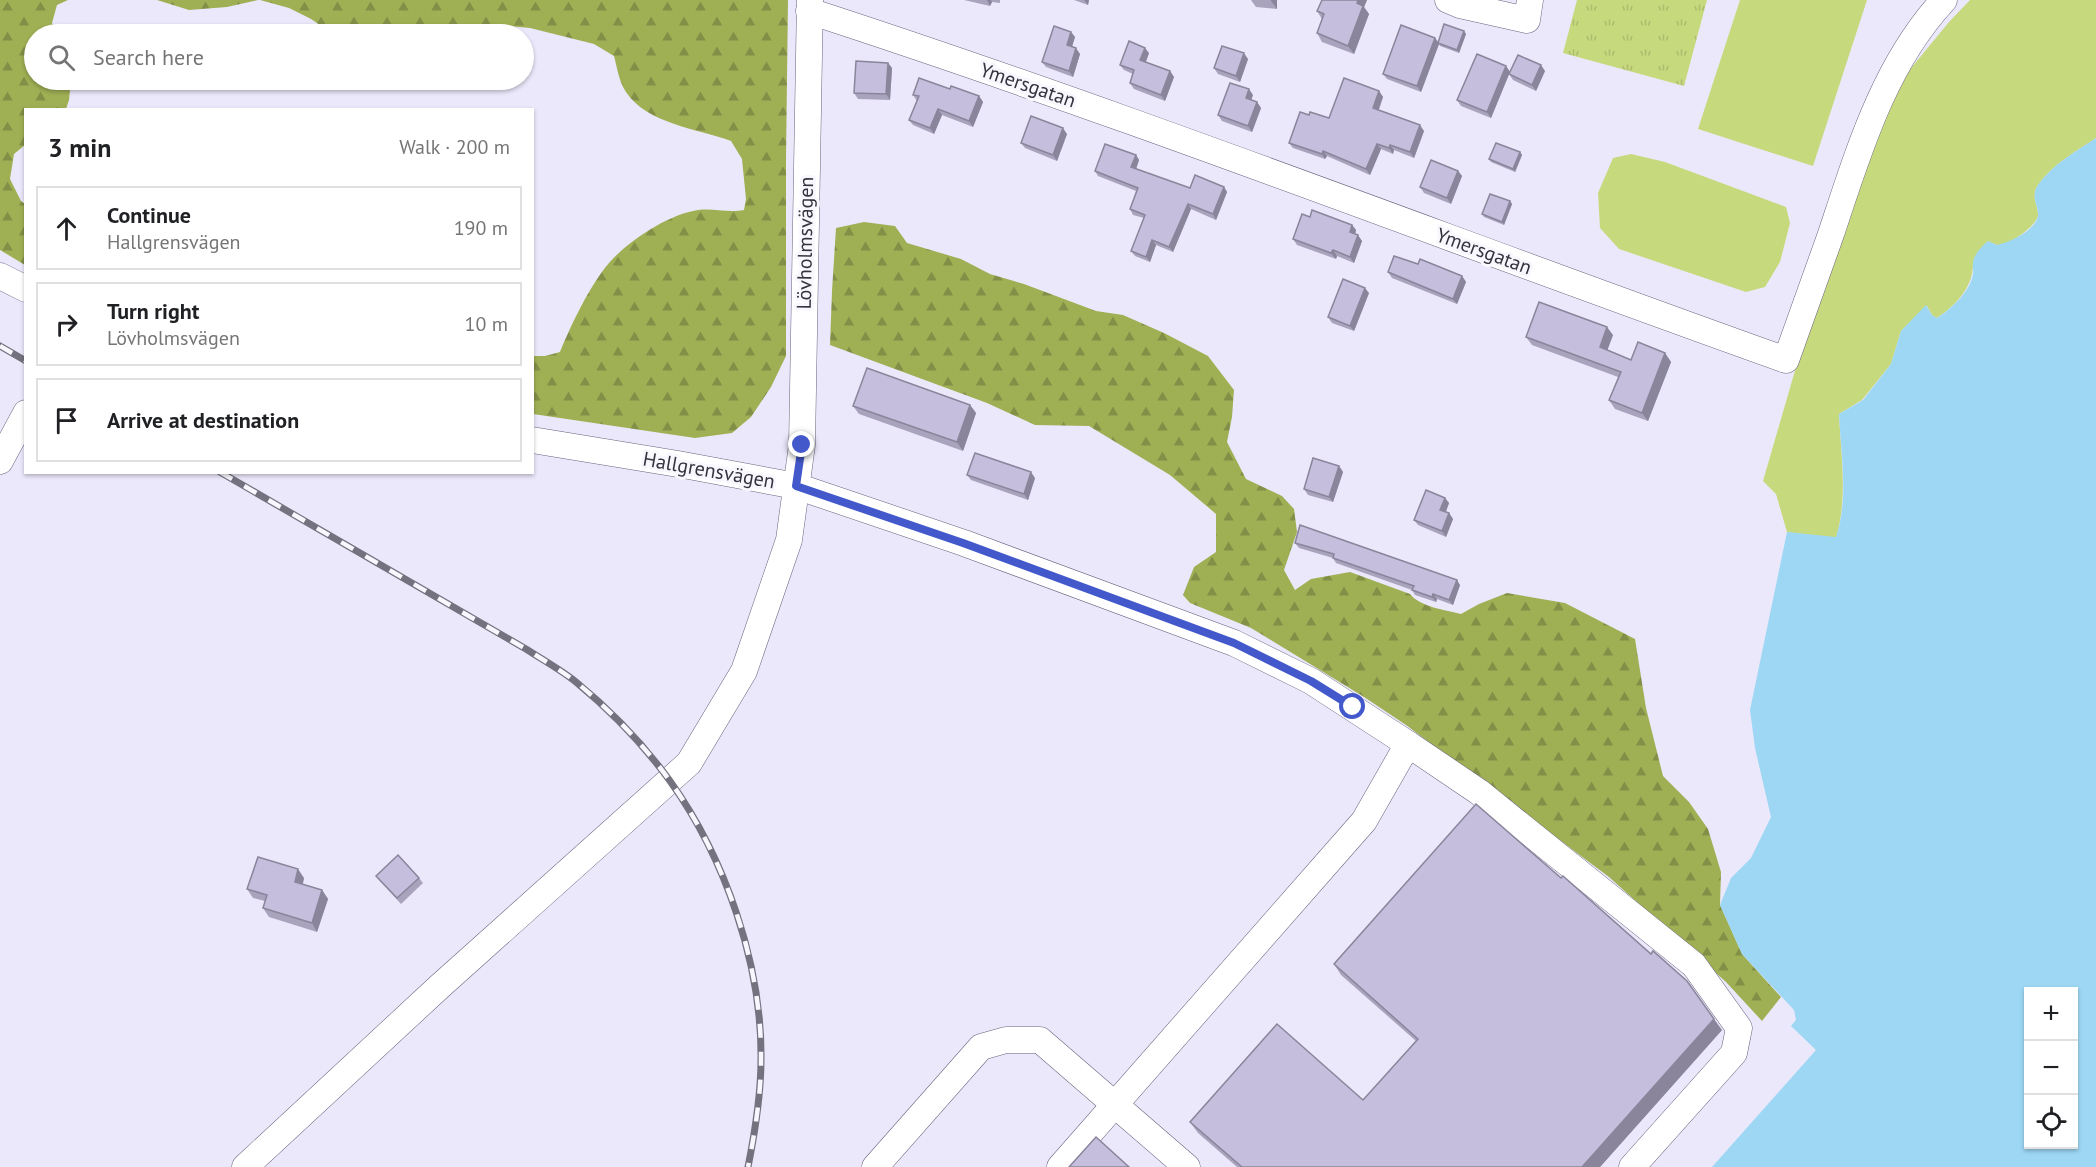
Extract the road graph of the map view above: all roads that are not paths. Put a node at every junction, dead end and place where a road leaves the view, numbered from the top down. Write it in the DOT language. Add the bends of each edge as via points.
graph roads {
  1 [pos="1448,0"];
  2 [pos="1530,0"];
  3 [pos="1944,0"];
  4 [pos="809,5"];
  5 [pos="0,276"];
  6 [pos="24,288"];
  7 [pos="24,417"];
  8 [pos="534,440"];
  9 [pos="0,461"];
  10 [pos="796,486"];
  11 [pos="1408,744"];
  12 [pos="1113,1105"];
  13 [pos="245,1167"];
  14 [pos="875,1167"];
  15 [pos="1060,1167"];
  16 [pos="1187,1167"];
  17 [pos="1632,1167"];
  1 -- 2 [label="street" via="1527,20"];
  3 -- 4 [label="street, Ymersgatan" via="1897,68 1865,131 1786,360"];
  4 -- 10 [label="street, Lövholmsvägen" via="802,445"];
  5 -- 6 [label="street"];
  7 -- 9 [label="street"];
  8 -- 10 [label="street, Hallgrensvägen"];
  10 -- 11 [label="street, Hallgrensvägen" via="1234,643 1311,681"];
  10 -- 13 [label="street, Lövholmsvägen" via="789,540 744,671 689,763"];
  11 -- 12 [label="street" via="1364,821"];
  11 -- 17 [label="street, Hallgrensvägen" via="1479,792 1694,965 1739,1028 1734,1053"];
  12 -- 14 [label="street" via="1040,1040 997,1042 981,1047"];
  12 -- 15 [label="street"];
  12 -- 16 [label="street"];
}
